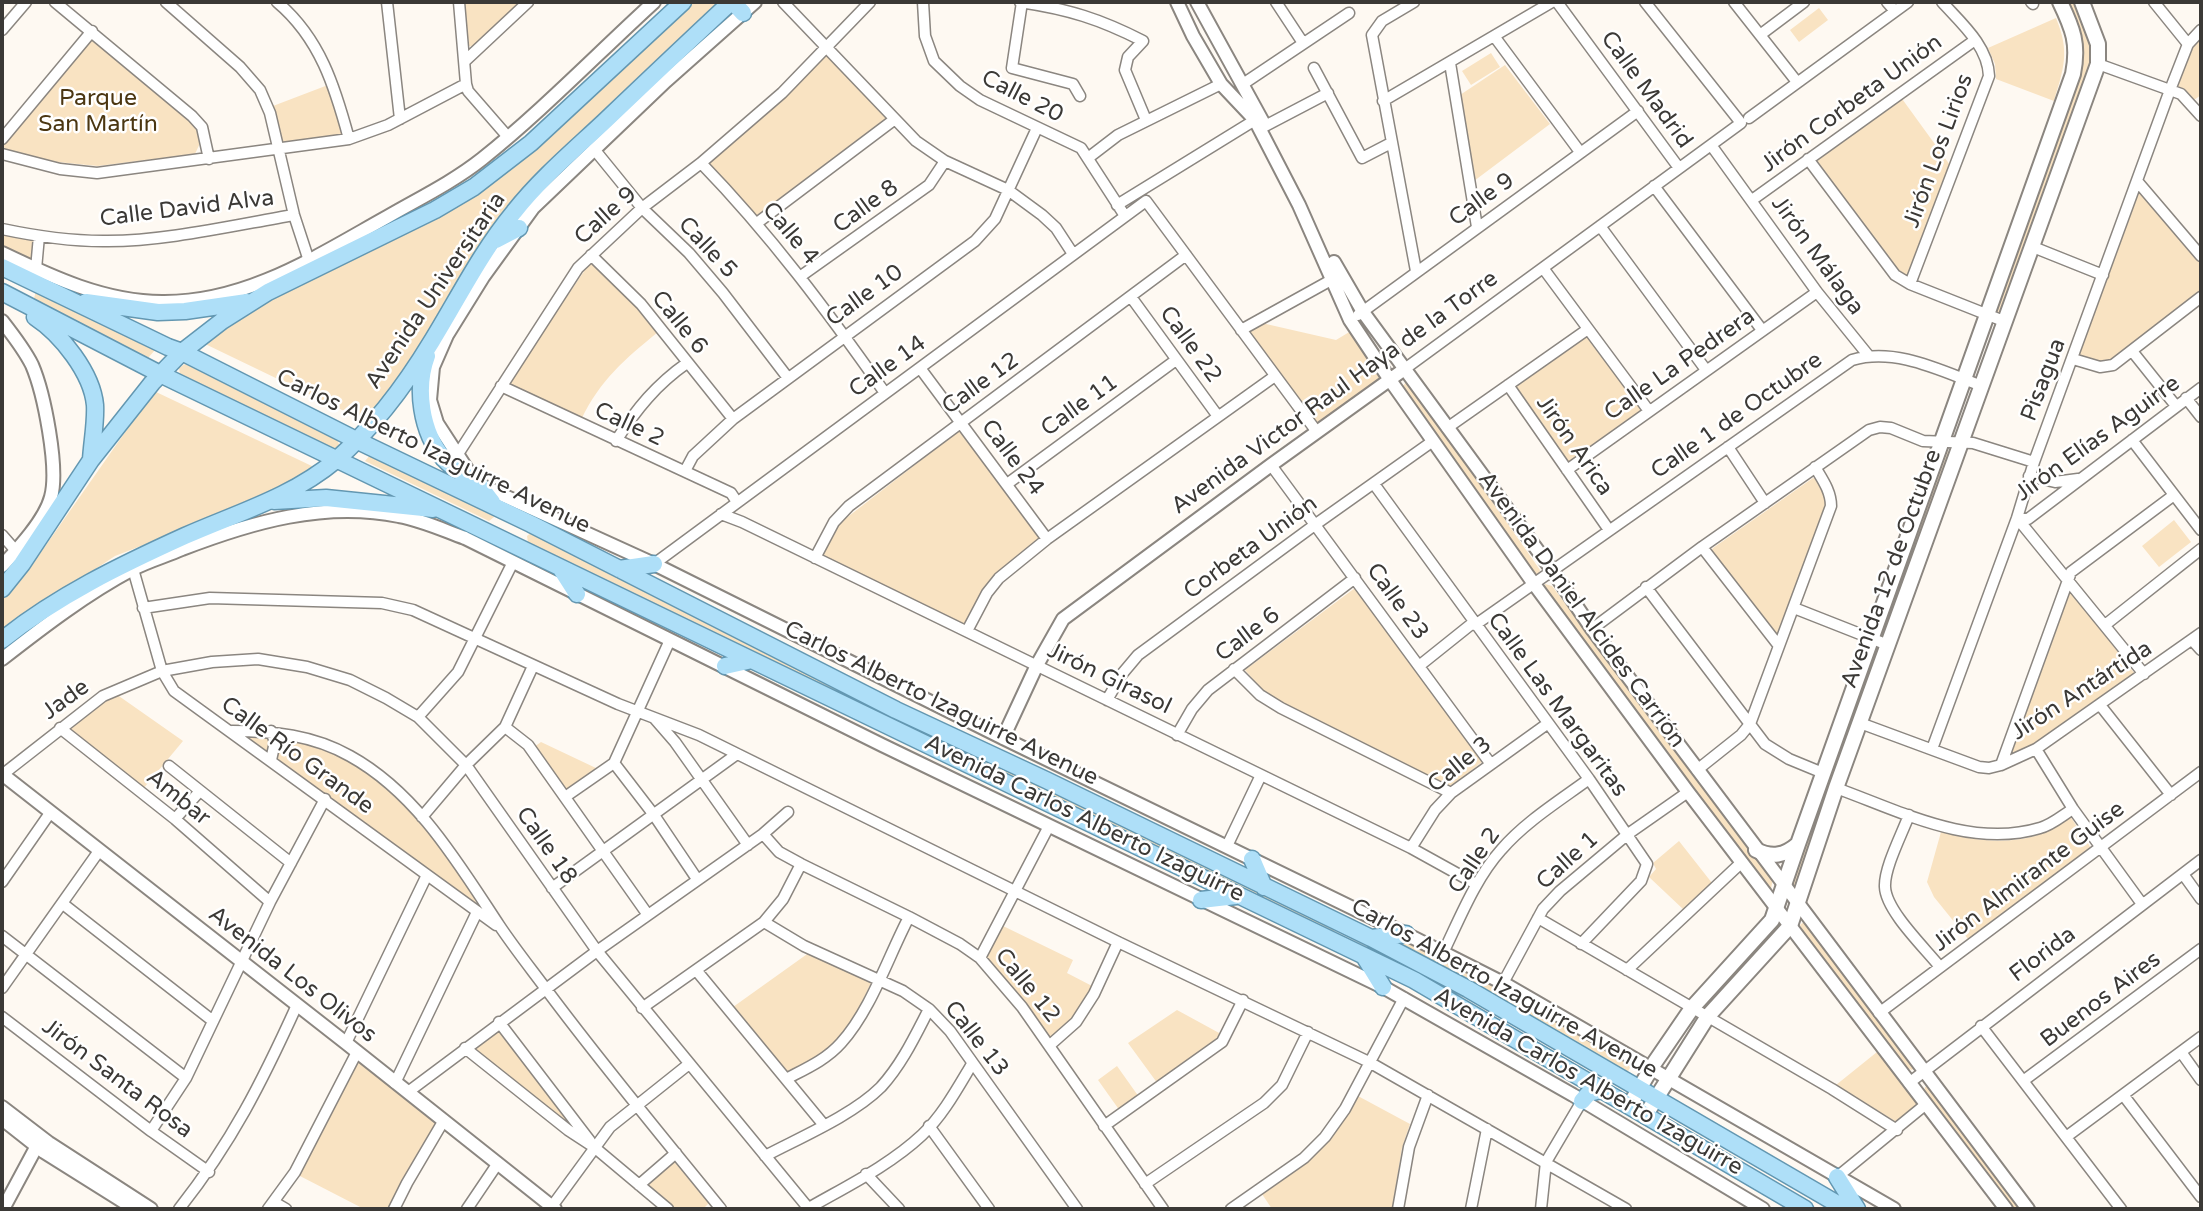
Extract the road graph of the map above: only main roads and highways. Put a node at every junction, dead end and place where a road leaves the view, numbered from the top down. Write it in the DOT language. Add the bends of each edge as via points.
graph roads {
  1 [pos="683,2"];
  2 [pos="2060,2"];
  3 [pos="2083,2"];
  4 [pos="740,4"];
  5 [pos="519,228"];
  6 [pos="490,243"];
  7 [pos="4,270"];
  8 [pos="2,293"];
  9 [pos="67,299"];
  10 [pos="250,302"];
  11 [pos="439,339"];
  12 [pos="182,352"];
  13 [pos="160,374"];
  14 [pos="356,440"];
  15 [pos="337,459"];
  16 [pos="91,460"];
  17 [pos="476,482"];
  18 [pos="446,483"];
  19 [pos="269,502"];
  20 [pos="498,508"];
  21 [pos="447,511"];
  22 [pos="531,524"];
  23 [pos="490,532"];
  24 [pos="517,555"];
  25 [pos="654,564"];
  26 [pos="561,569"];
  27 [pos="619,569"];
  28 [pos="2,589"];
  29 [pos="577,594"];
  30 [pos="2,640"];
  31 [pos="752,660"];
  32 [pos="725,666"];
  33 [pos="896,710"];
  34 [pos="889,727"];
  35 [pos="1798,844"];
  36 [pos="1756,850"];
  37 [pos="1252,859"];
  38 [pos="1264,887"];
  39 [pos="1238,895"];
  40 [pos="1201,900"];
  41 [pos="1345,926"];
  42 [pos="1406,933"];
  43 [pos="1371,938"];
  44 [pos="1334,941"];
  45 [pos="1364,956"];
  46 [pos="1383,987"];
  47 [pos="1468,989"];
  48 [pos="1458,1007"];
  49 [pos="1639,1089"];
  50 [pos="1601,1090"];
  51 [pos="1655,1098"];
  52 [pos="1582,1101"];
  53 [pos="1629,1106"];
  54 [pos="1645,1116"];
  55 [pos="1837,1177"];
  56 [pos="1805,1209"];
  57 [pos="1846,1209"];
  58 [pos="1857,1209"];
  1 -- 10 [label="main road, Avenida Universitaria" via="493,173 435,210 310,266"];
  2 -- 35 [label="main road, Avenida 12 de Octubre" via="2075,37 2073,74"];
  3 -- 51 [label="main road, Avenida 12 de Octubre" via="2098,44 2098,64 1836,788 1799,903 1790,926 1707,1016"];
  4 -- 6 [label="main road, Avenida Universitaria" via="558,165"];
  5 -- 6 [label="main road"];
  6 -- 11 [label="main road, Avenida Universitaria" via="460,291"];
  7 -- 9 [label="main road, Carlos Alberto Izaguirre Avenue"];
  8 -- 13 [label="main road, Carlos Alberto Izaguirre Avenue"];
  8 -- 16 [label="main road" via="44,323 89,381 94,405"];
  9 -- 10 [label="main road" via="158,312"];
  9 -- 12 [label="main road, Carlos Alberto Izaguirre Avenue"];
  10 -- 12 [label="main road, Avenida Universitaria"];
  11 -- 14 [label="main road, Avenida Universitaria"];
  11 -- 17 [label="main road" via="422,368 426,424 444,459"];
  12 -- 13 [label="main road, Avenida Universitaria"];
  12 -- 14 [label="main road, Carlos Alberto Izaguirre Avenue"];
  13 -- 15 [label="main road, Carlos Alberto Izaguirre Avenue"];
  13 -- 16 [label="main road, Avenida Universitaria"];
  14 -- 15 [label="main road, Avenida Universitaria"];
  14 -- 18 [label="main road, Carlos Alberto Izaguirre Avenue"];
  15 -- 19 [label="main road, Avenida Universitaria"];
  15 -- 21 [label="main road, Carlos Alberto Izaguirre Avenue"];
  16 -- 28 [label="main road, Avenida Universitaria" via="57,500 22,564"];
  17 -- 18 [label="main road"];
  17 -- 20 [label="main road"];
  18 -- 20 [label="main road, Carlos Alberto Izaguirre Avenue"];
  19 -- 21 [label="main road" via="326,498 373,509"];
  19 -- 30 [label="main road, Avenida Universitaria" via="218,529 121,566"];
  20 -- 22 [label="main road, Carlos Alberto Izaguirre Avenue"];
  20 -- 23 [label="main road" via="500,523"];
  21 -- 23 [label="main road, Carlos Alberto Izaguirre Avenue"];
  22 -- 24 [label="main road" via="520,536"];
  22 -- 27 [label="main road, Carlos Alberto Izaguirre Avenue"];
  23 -- 24 [label="main road, Carlos Alberto Izaguirre Avenue"];
  24 -- 26 [label="main road, Carlos Alberto Izaguirre Avenue"];
  25 -- 27 [label="main road"];
  26 -- 29 [label="main road"];
  26 -- 31 [label="main road, Carlos Alberto Izaguirre Avenue"];
  27 -- 33 [label="main road, Carlos Alberto Izaguirre Avenue"];
  31 -- 32 [label="main road"];
  31 -- 34 [label="main road, Carlos Alberto Izaguirre Avenue"];
  33 -- 34 [label="main road" via="885,717"];
  33 -- 38 [label="main road, Carlos Alberto Izaguirre Avenue"];
  34 -- 39 [label="main road, Carlos Alberto Izaguirre Avenue"];
  35 -- 36 [label="main road" via="1773,856"];
  35 -- 49 [label="main road, Avenida 12 de Octubre" via="1767,927 1692,1008"];
  37 -- 38 [label="main road"];
  38 -- 41 [label="main road, Carlos Alberto Izaguirre Avenue"];
  39 -- 40 [label="main road"];
  39 -- 44 [label="main road, Carlos Alberto Izaguirre Avenue"];
  41 -- 43 [label="main road, Carlos Alberto Izaguirre Avenue"];
  41 -- 44 [label="main road" via="1343,935"];
  42 -- 43 [label="main road"];
  43 -- 47 [label="main road, Carlos Alberto Izaguirre Avenue"];
  44 -- 45 [label="main road, Carlos Alberto Izaguirre Avenue"];
  45 -- 46 [label="main road"];
  45 -- 48 [label="main road, Carlos Alberto Izaguirre Avenue"];
  47 -- 48 [label="main road" via="1457,998"];
  47 -- 49 [label="main road, Carlos Alberto Izaguirre Avenue"];
  48 -- 50 [label="main road, Carlos Alberto Izaguirre Avenue"];
  49 -- 51 [label="main road, Carlos Alberto Izaguirre Avenue"];
  49 -- 53 [label="main road, Avenida 12 de Octubre"];
  50 -- 52 [label="main road"];
  50 -- 53 [label="main road, Carlos Alberto Izaguirre Avenue"];
  51 -- 54 [label="main road, Avenida 12 de Octubre"];
  51 -- 57 [label="main road, Carlos Alberto Izaguirre Avenue"];
  53 -- 54 [label="main road, Carlos Alberto Izaguirre Avenue"];
  54 -- 56 [label="main road, Carlos Alberto Izaguirre Avenue"];
  55 -- 58 [label="main road"];
}
